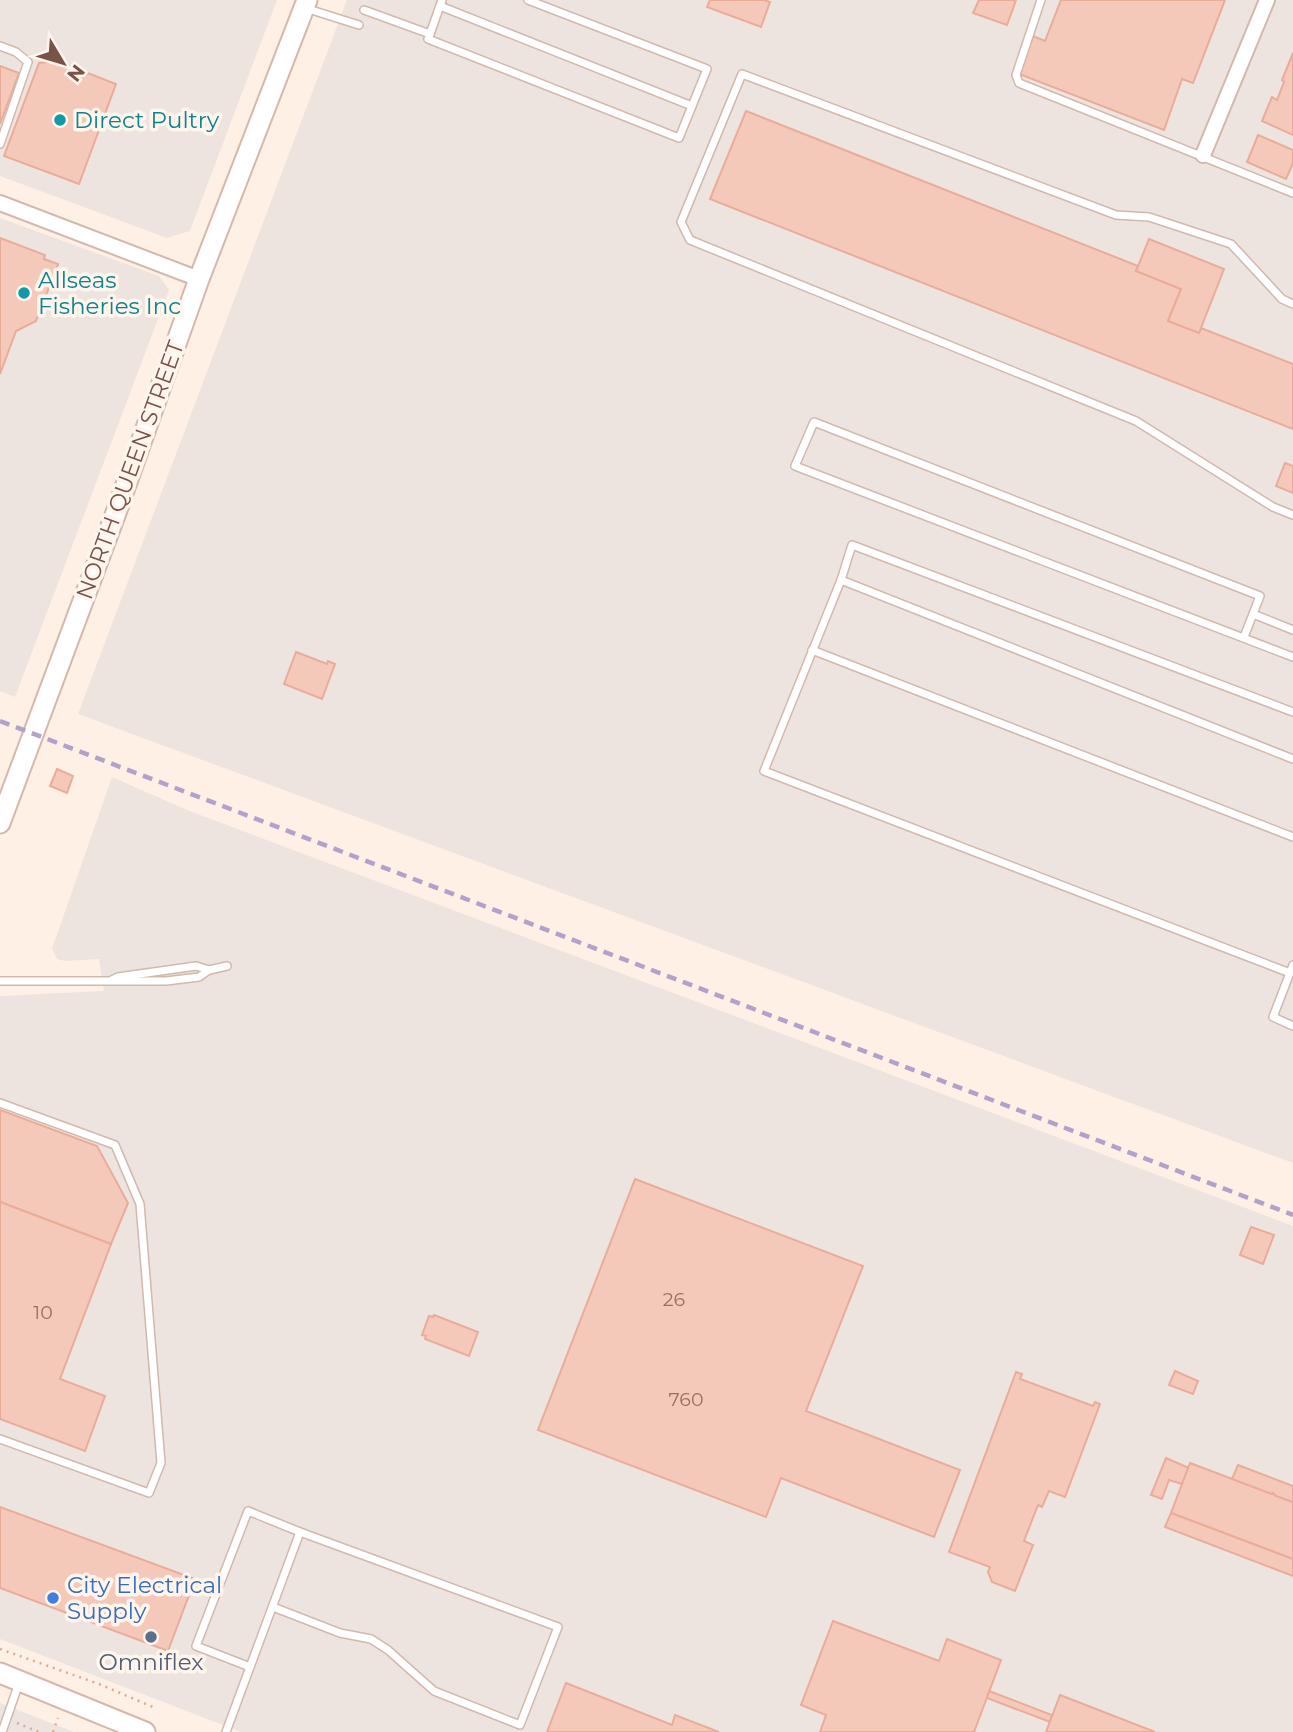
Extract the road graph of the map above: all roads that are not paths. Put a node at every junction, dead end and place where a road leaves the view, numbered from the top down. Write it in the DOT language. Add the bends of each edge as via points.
graph roads {
  1 [pos="528,0"];
  2 [pos="1041,0"];
  3 [pos="1267,0"];
  4 [pos="441,3"];
  5 [pos="306,4"];
  6 [pos="364,10"];
  7 [pos="359,25"];
  8 [pos="430,34"];
  9 [pos="0,46"];
  10 [pos="692,106"];
  11 [pos="0,144"];
  12 [pos="1203,155"];
  13 [pos="1293,192"];
  14 [pos="0,203"];
  15 [pos="199,279"];
  16 [pos="1293,304"];
  17 [pos="1293,515"];
  18 [pos="841,580"];
  19 [pos="1253,614"];
  20 [pos="1293,630"];
  21 [pos="1244,637"];
  22 [pos="812,650"];
  23 [pos="1293,657"];
  24 [pos="1293,712"];
  25 [pos="1293,759"];
  26 [pos="0,822"];
  27 [pos="1293,837"];
  28 [pos="227,966"];
  29 [pos="1291,969"];
  30 [pos="0,981"];
  31 [pos="1293,1026"];
  32 [pos="0,1103"];
  33 [pos="0,1439"];
  34 [pos="300,1532"];
  35 [pos="273,1607"];
  36 [pos="250,1667"];
  37 [pos="0,1673"];
  38 [pos="20,1681"];
  39 [pos="2,1732"];
  40 [pos="145,1732"];
  41 [pos="226,1732"];
  1 -- 10 [label="lane" via="707,69"];
  2 -- 12 [label="lane" via="1016,75 1019,83"];
  3 -- 12 [label="street"];
  4 -- 8 [label="lane"];
  4 -- 10 [label="lane"];
  5 -- 7 [label="lane"];
  5 -- 15 [label="main road, NORTH QUEEN STREET"];
  6 -- 8 [label="lane"];
  8 -- 10 [label="lane" via="428,39 679,138"];
  9 -- 11 [label="lane" via="28,62"];
  12 -- 13 [label="lane"];
  14 -- 15 [label="street"];
  15 -- 26 [label="main road, NORTH QUEEN STREET"];
  16 -- 17 [label="lane" via="1282,299 1231,244 1149,217 1116,215 742,74 681,222 690,240 1136,421"];
  18 -- 22 [label="lane"];
  18 -- 24 [label="lane" via="852,545"];
  18 -- 25 [label="lane"];
  19 -- 20 [label="lane"];
  19 -- 21 [label="lane"];
  19 -- 21 [label="lane" via="1260,596 814,422 795,466"];
  21 -- 23 [label="lane"];
  22 -- 27 [label="lane"];
  22 -- 29 [label="lane" via="764,771"];
  28 -- 30 [label="lane" via="112,980"];
  29 -- 31 [label="lane" via="1273,1017"];
  32 -- 33 [label="lane" via="115,1146 140,1204 161,1463 149,1493"];
  34 -- 35 [label="lane"];
  34 -- 35 [label="lane" via="558,1627 520,1726 434,1691 370,1639 340,1633"];
  34 -- 36 [label="lane" via="248,1511 196,1646"];
  35 -- 36 [label="lane"];
  36 -- 41 [label="lane"];
  37 -- 38 [label="main road"];
  38 -- 39 [label="lane"];
  38 -- 40 [label="main road"];
}
